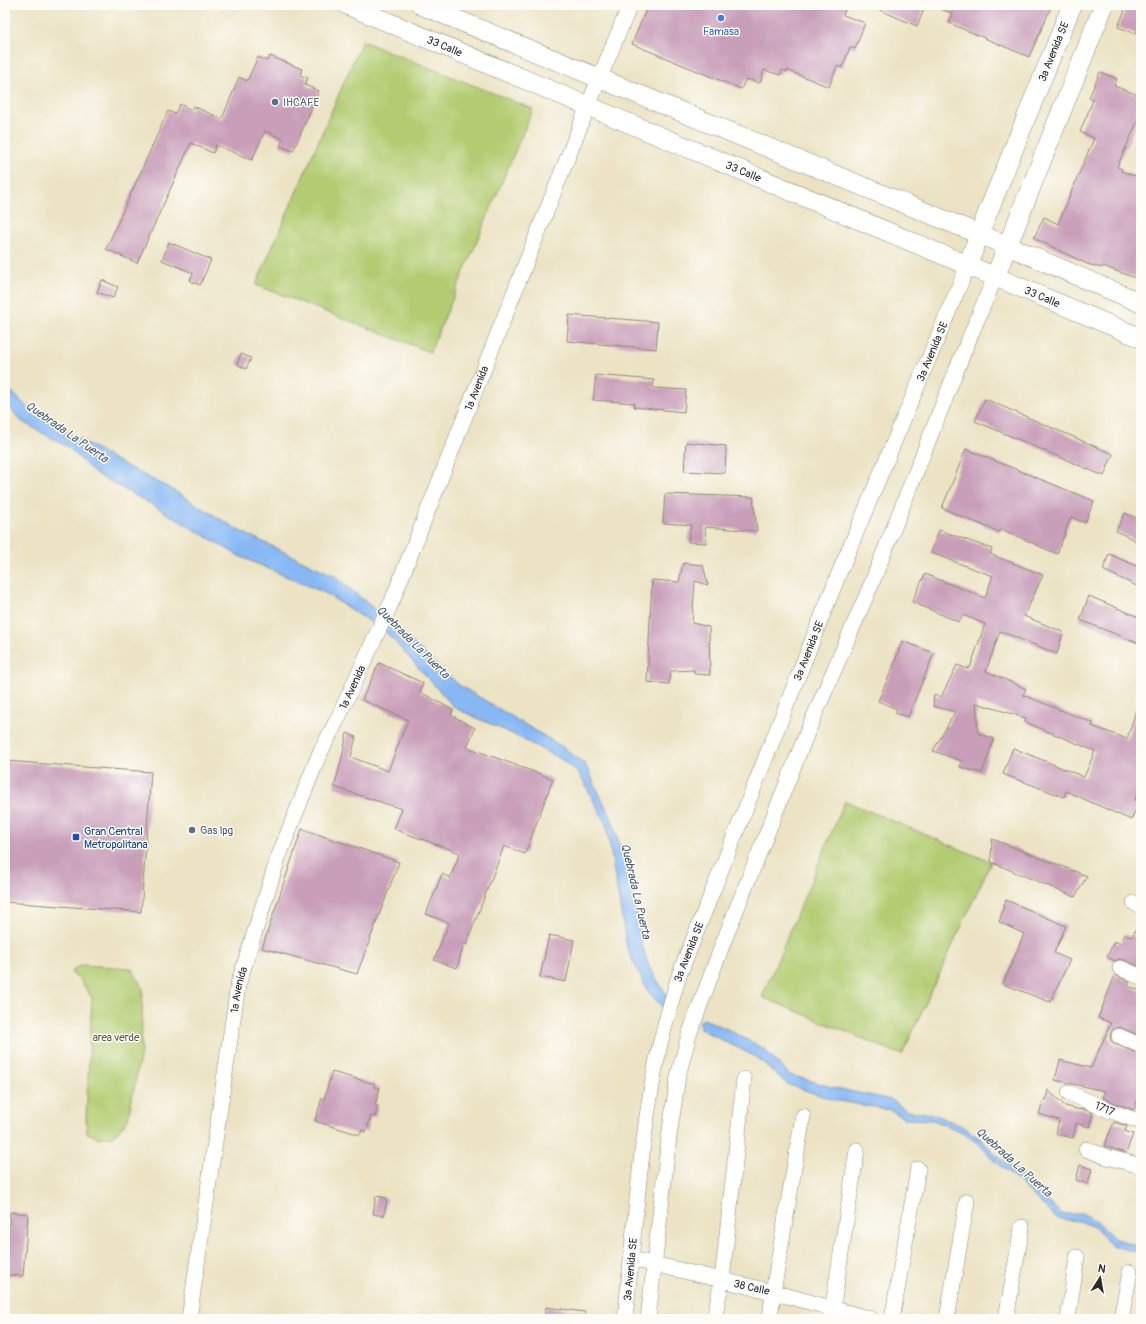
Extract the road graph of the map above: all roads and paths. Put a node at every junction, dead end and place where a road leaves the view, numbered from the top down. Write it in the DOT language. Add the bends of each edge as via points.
graph roads {
  1 [pos="347,5"];
  2 [pos="421,5"];
  3 [pos="630,5"];
  4 [pos="1072,5"];
  5 [pos="1104,5"];
  6 [pos="600,79"];
  7 [pos="588,106"];
  8 [pos="979,234"];
  9 [pos="1008,246"];
  10 [pos="968,265"];
  11 [pos="996,277"];
  12 [pos="1141,303"];
  13 [pos="1141,338"];
  14 [pos="1120,968"];
  15 [pos="1141,977"];
  16 [pos="1119,1036"];
  17 [pos="1141,1046"];
  18 [pos="744,1080"];
  19 [pos="1069,1093"];
  20 [pos="803,1116"];
  21 [pos="1141,1122"];
  22 [pos="1086,1149"];
  23 [pos="857,1150"];
  24 [pos="1141,1166"];
  25 [pos="918,1169"];
  26 [pos="967,1201"];
  27 [pos="1022,1227"];
  28 [pos="1077,1257"];
  29 [pos="632,1259"];
  30 [pos="655,1264"];
  31 [pos="1130,1272"];
  32 [pos="722,1280"];
  33 [pos="774,1292"];
  34 [pos="832,1314"];
  35 [pos="189,1319"];
  36 [pos="625,1319"];
  37 [pos="648,1319"];
  38 [pos="714,1319"];
  39 [pos="770,1319"];
  40 [pos="871,1319"];
  41 [pos="892,1319"];
  42 [pos="947,1319"];
  43 [pos="1006,1319"];
  44 [pos="1068,1319"];
  45 [pos="1121,1319"];
  1 -- 7 [label="main road, 33 Calle"];
  2 -- 6 [label="main road"];
  3 -- 6 [label="street, 1a Avenida"];
  4 -- 8 [label="main road, 3a Avenida SE"];
  5 -- 9 [label="main road"];
  6 -- 7 [label="street, 1a Avenida"];
  6 -- 8 [label="main road"];
  7 -- 10 [label="main road, 33 Calle"];
  7 -- 35 [label="street, 1a Avenida" via="392,601 319,755 278,858 238,984"];
  8 -- 9 [label="main road"];
  8 -- 10 [label="main road, 3a Avenida SE"];
  9 -- 11 [label="main road"];
  9 -- 12 [label="main road"];
  10 -- 11 [label="main road, 33 Calle"];
  10 -- 29 [label="street, 3a Avenida SE" via="840,571 680,973 656,1065 644,1135"];
  11 -- 13 [label="main road, 33 Calle"];
  11 -- 30 [label="street" via="809,728 722,943 689,1035 678,1076"];
  14 -- 15 [label="street"];
  16 -- 17 [label="street"];
  18 -- 32 [label="street"];
  19 -- 21 [label="street, 1717"];
  20 -- 33 [label="street"];
  22 -- 24 [label="street"];
  23 -- 34 [label="street"];
  25 -- 41 [label="street"];
  26 -- 42 [label="street"];
  27 -- 43 [label="street"];
  28 -- 44 [label="street"];
  29 -- 30 [label="street, 38 Calle"];
  29 -- 36 [label="street, 3a Avenida SE"];
  30 -- 32 [label="street, 38 Calle"];
  30 -- 37 [label="street"];
  31 -- 45 [label="street"];
  32 -- 33 [label="street, 38 Calle"];
  32 -- 38 [label="street"];
  33 -- 34 [label="street, 38 Calle"];
  33 -- 39 [label="street"];
  34 -- 40 [label="street, 38 Calle"];
}
